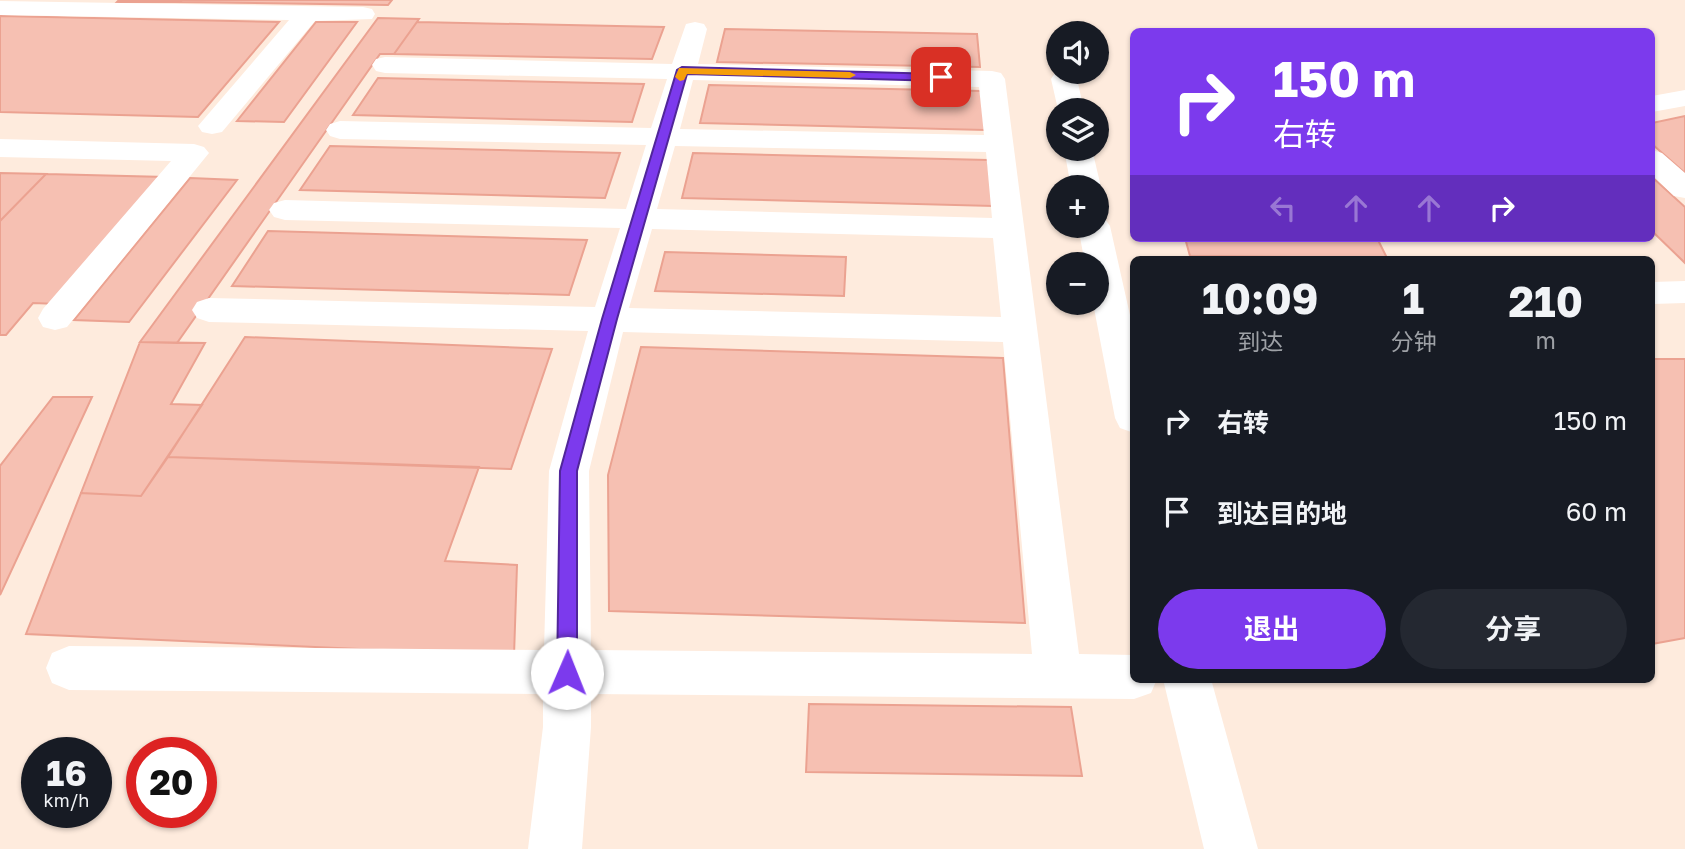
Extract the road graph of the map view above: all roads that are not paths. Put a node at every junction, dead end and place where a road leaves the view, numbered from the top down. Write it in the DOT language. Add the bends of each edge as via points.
graph roads {
  1 [pos="0,8"];
  2 [pos="307,14"];
  3 [pos="363,14"];
  4 [pos="695,29"];
  5 [pos="385,65"];
  6 [pos="682,70"];
  7 [pos="1685,98"];
  8 [pos="1655,103"];
  9 [pos="212,126"];
  10 [pos="340,130"];
  11 [pos="663,136"];
  12 [pos="999,144"];
  13 [pos="0,148"];
  14 [pos="1655,162"];
  15 [pos="1685,189"];
  16 [pos="285,210"];
  17 [pos="639,219"];
  18 [pos="1009,228"];
  19 [pos="1099,238"];
  20 [pos="1685,292"];
  21 [pos="1655,293"];
  22 [pos="1122,298"];
  23 [pos="209,310"];
  24 [pos="55,318"];
  25 [pos="609,319"];
  26 [pos="1020,330"];
  27 [pos="1130,378"];
  28 [pos="69,668"];
  29 [pos="567,673"];
  30 [pos="1058,677"];
  31 [pos="1130,677"];
  32 [pos="1188,683"];
  33 [pos="555,849"];
  34 [pos="1231,849"];
  1 -- 2 [label="street"];
  2 -- 3 [label="street"];
  2 -- 9 [label="street"];
  4 -- 6 [label="street"];
  5 -- 6 [label="street"];
  6 -- 11 [label="street"];
  6 -- 12 [label="street" via="992,79"];
  7 -- 8 [label="street"];
  10 -- 11 [label="street"];
  11 -- 12 [label="street"];
  11 -- 17 [label="street"];
  12 -- 18 [label="street"];
  13 -- 24 [label="street" via="194,153"];
  14 -- 15 [label="street"];
  16 -- 17 [label="street"];
  17 -- 18 [label="street"];
  17 -- 25 [label="street"];
  18 -- 26 [label="street"];
  19 -- 22 [label="street"];
  20 -- 21 [label="street"];
  22 -- 27 [label="street"];
  23 -- 25 [label="street"];
  25 -- 26 [label="street"];
  25 -- 29 [label="street" via="569,471"];
  26 -- 30 [label="street"];
  28 -- 29 [label="street"];
  29 -- 30 [label="street"];
  29 -- 33 [label="street"];
  30 -- 31 [label="street"];
  32 -- 34 [label="street"];
}
